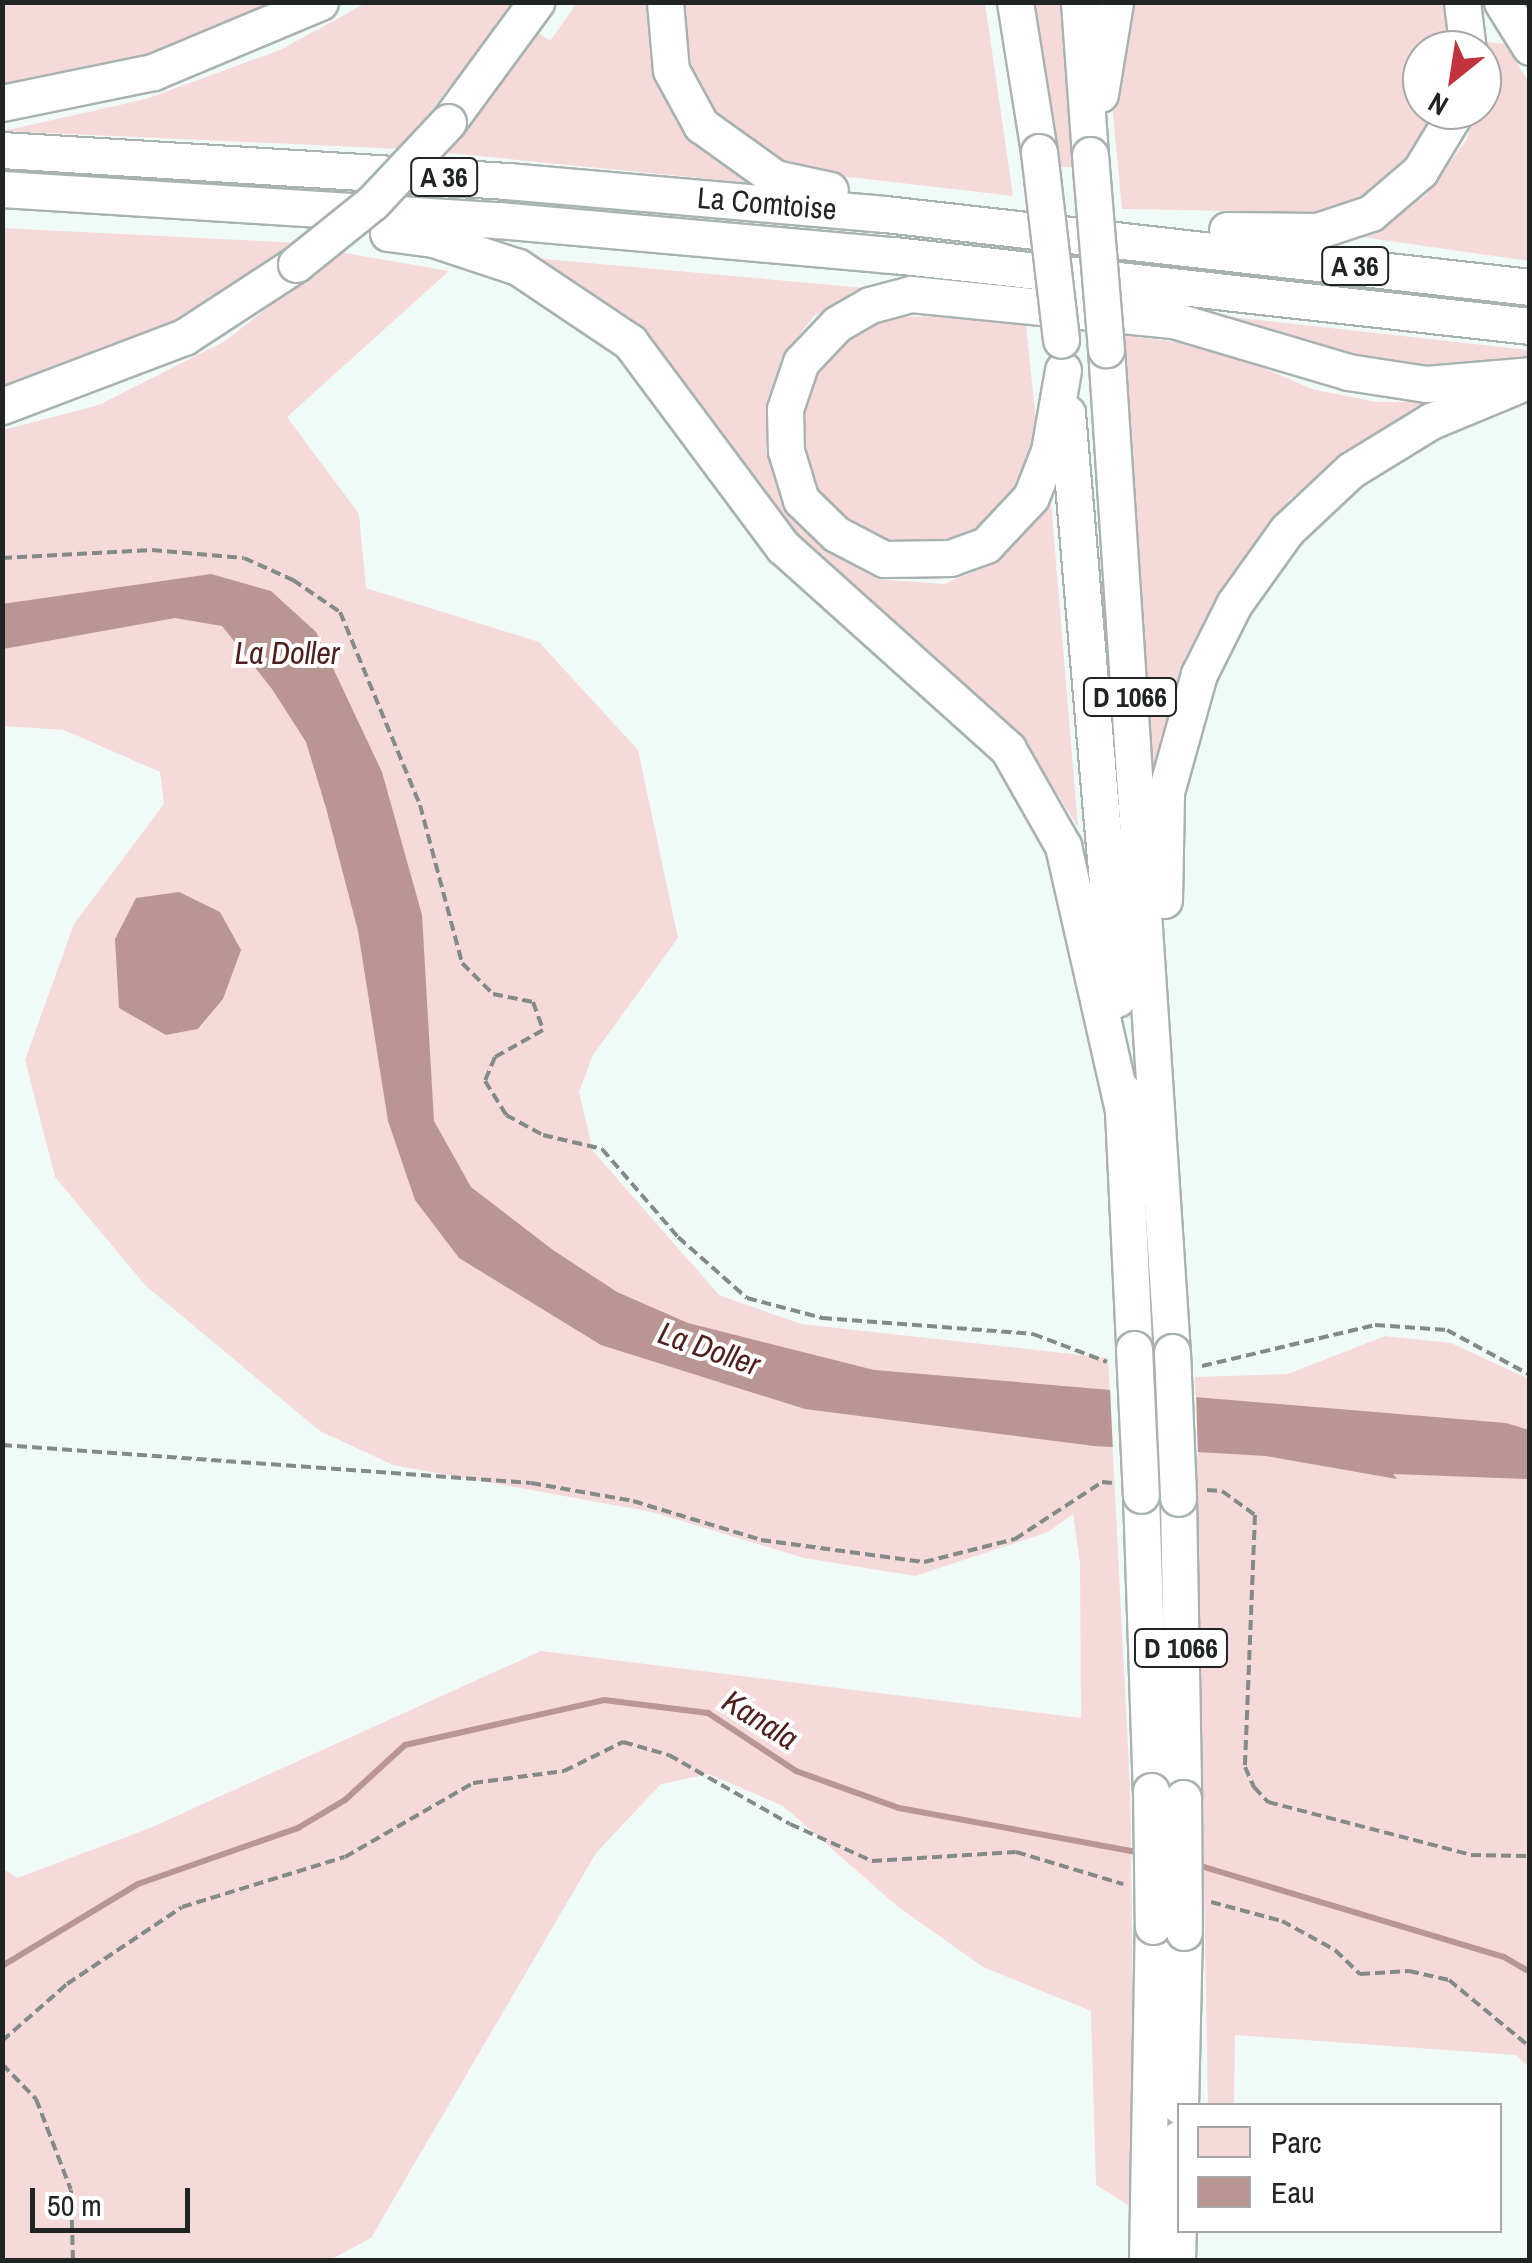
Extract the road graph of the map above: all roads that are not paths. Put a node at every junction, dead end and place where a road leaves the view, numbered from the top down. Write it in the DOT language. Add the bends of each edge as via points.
graph roads {
  1 [pos="320,2"];
  2 [pos="536,2"];
  3 [pos="665,2"];
  4 [pos="1000,2"];
  5 [pos="1015,2"];
  6 [pos="1079,2"];
  7 [pos="1115,2"];
  8 [pos="1462,2"];
  9 [pos="1502,2"];
  10 [pos="1466,30"];
  11 [pos="1530,47"];
  12 [pos="1028,75"];
  13 [pos="2,103"];
  14 [pos="1445,130"];
  15 [pos="2,150"];
  16 [pos="1090,150"];
  17 [pos="2,189"];
  18 [pos="301,206"];
  19 [pos="885,214"];
  20 [pos="1181,245"];
  21 [pos="1530,287"];
  22 [pos="1530,326"];
  23 [pos="1062,355"];
  24 [pos="1530,378"];
  25 [pos="2,406"];
  26 [pos="1153,1046"];
  27 [pos="1124,1114"];
  28 [pos="1167,1794"];
  29 [pos="1169,1929"];
  30 [pos="1180,2103"];
  31 [pos="1177,2230"];
  32 [pos="1148,2260"];
  33 [pos="1176,2260"];
  1 -- 13 [label="highway" via="153,72"];
  2 -- 25 [label="highway, bridge" via="448,122 372,203 296,264 184,337"];
  3 -- 19 [label="highway" via="671,70 683,99 722,146 775,178 856,193"];
  4 -- 12 [label="highway"];
  5 -- 12 [label="highway, D 1066"];
  6 -- 16 [label="highway, D 1066"];
  7 -- 16 [label="highway"];
  8 -- 10 [label="highway"];
  9 -- 11 [label="highway"];
  12 -- 23 [label="highway, D 1066, bridge"];
  14 -- 20 [label="highway" via="1420,172 1371,213 1318,231 1222,230"];
  15 -- 19 [label="highway, La Comtoise / A 36" via="507,181"];
  16 -- 26 [label="highway, D 1066, bridge"];
  17 -- 18 [label="highway, La Comtoise / A 36"];
  18 -- 22 [label="highway, La Comtoise / A 36" via="1135,278"];
  18 -- 27 [label="highway" via="518,267 630,342 782,547 1008,749 1063,846"];
  19 -- 20 [label="highway, La Comtoise / A 36"];
  20 -- 21 [label="highway, La Comtoise / A 36"];
  23 -- 24 [label="highway" via="1048,452 1030,498 986,544 951,558 884,559 836,534 801,500 786,451 785,409 801,362 837,324 870,304 911,294 1172,320 1348,372 1426,384"];
  23 -- 27 [label="highway, D 1066" via="1108,848"];
  24 -- 26 [label="highway" via="1431,421 1351,470 1286,530 1234,604 1199,674 1166,792"];
  26 -- 28 [label="highway, D 1066, bridge" via="1185,1359 1190,1494"];
  27 -- 28 [label="highway, D 1066, bridge" via="1132,1490"];
  28 -- 29 [label="highway, D 1066, bridge"];
  29 -- 30 [label="highway, D 1066"];
  29 -- 32 [label="highway, D 1066"];
  31 -- 33 [label="highway"];
}
